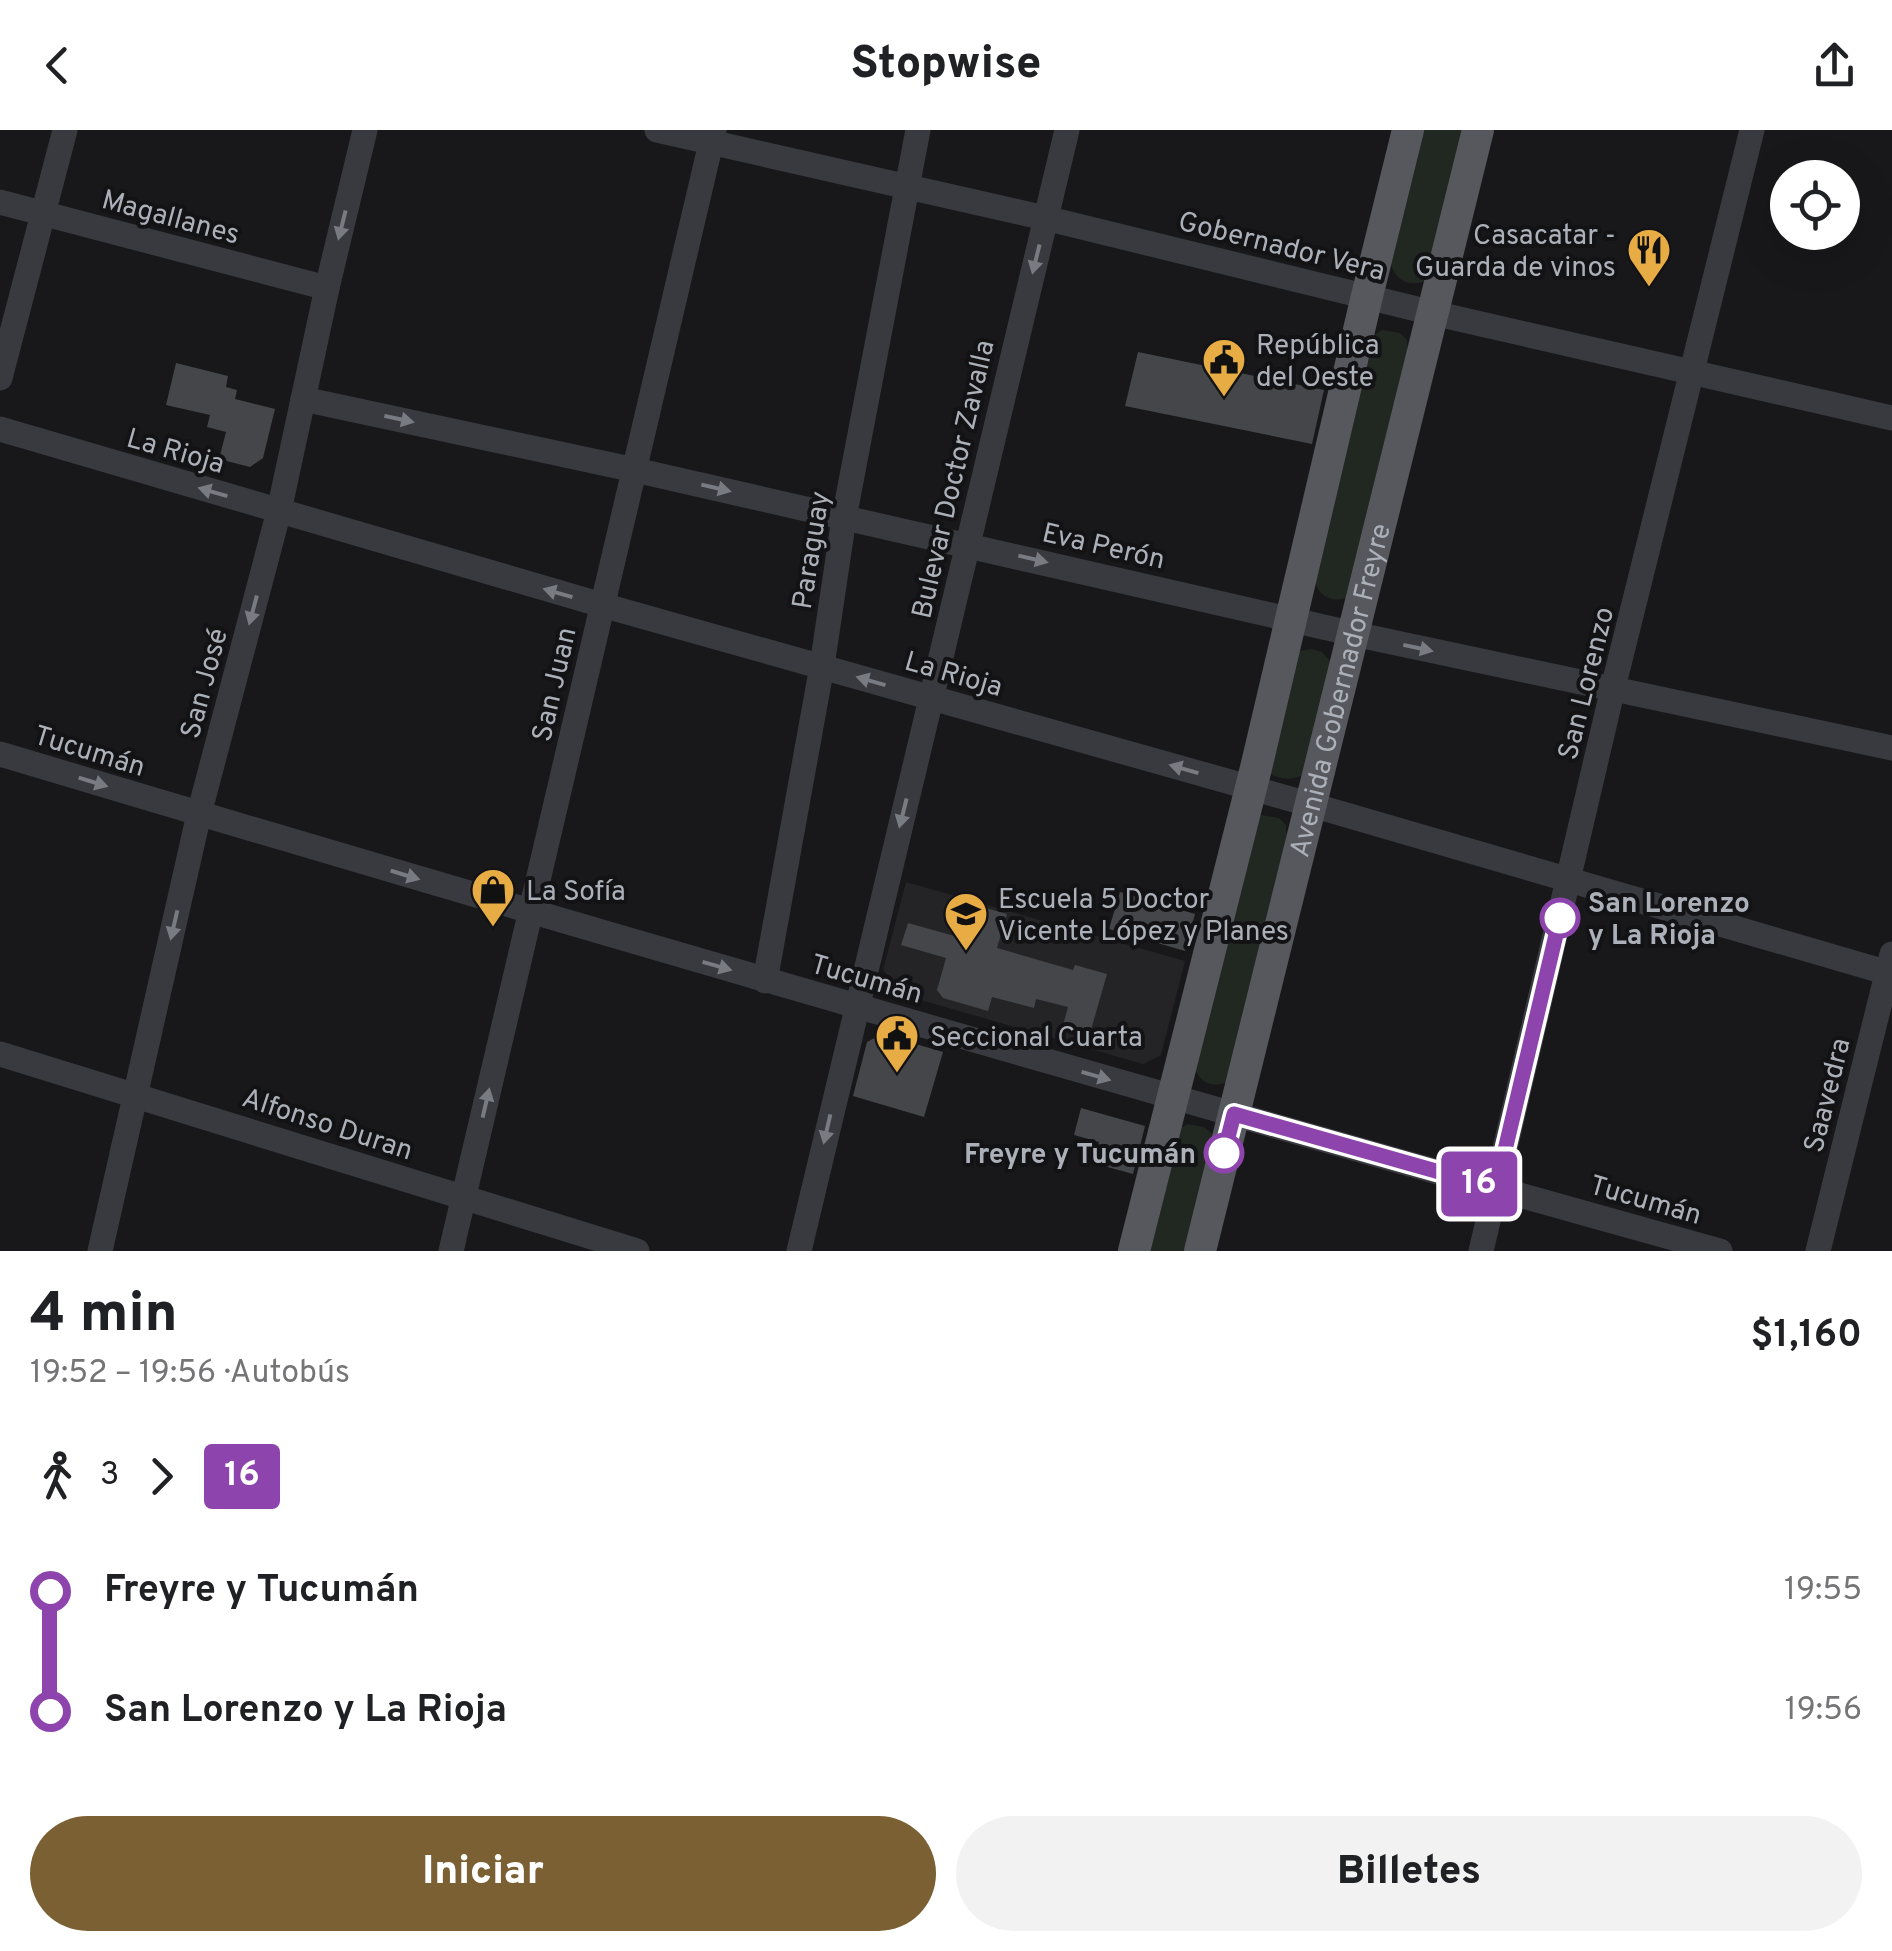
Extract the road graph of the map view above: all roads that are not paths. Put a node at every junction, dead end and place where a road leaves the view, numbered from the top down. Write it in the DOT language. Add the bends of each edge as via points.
graph roads {
  1 [pos="66,130"];
  2 [pos="364,130"];
  3 [pos="657,130"];
  4 [pos="918,130"];
  5 [pos="1066,130"];
  6 [pos="1408,130"];
  7 [pos="1478,130"];
  8 [pos="1752,130"];
  9 [pos="713,136"];
  10 [pos="906,186"];
  11 [pos="0,202"];
  12 [pos="42,213"];
  13 [pos="1045,218"];
  14 [pos="326,288"];
  15 [pos="1367,296"];
  16 [pos="1433,313"];
  17 [pos="1694,372"];
  18 [pos="0,378"];
  19 [pos="303,399"];
  20 [pos="1892,418"];
  21 [pos="0,429"];
  22 [pos="636,470"];
  23 [pos="278,511"];
  24 [pos="844,518"];
  25 [pos="966,544"];
  26 [pos="602,605"];
  27 [pos="1291,618"];
  28 [pos="1354,634"];
  29 [pos="822,666"];
  30 [pos="1613,688"];
  31 [pos="931,698"];
  32 [pos="1892,748"];
  33 [pos="0,754"];
  34 [pos="1250,788"];
  35 [pos="1312,804"];
  36 [pos="200,814"];
  37 [pos="1569,880"];
  38 [pos="531,912"];
  39 [pos="1890,966"];
  40 [pos="765,980"];
  41 [pos="856,1006"];
  42 [pos="0,1054"];
  43 [pos="135,1094"];
  44 [pos="1171,1098"];
  45 [pos="1234,1114"];
  46 [pos="1496,1188"];
  47 [pos="464,1198"];
  48 [pos="100,1251"];
  49 [pos="451,1251"];
  50 [pos="637,1251"];
  51 [pos="799,1251"];
  52 [pos="1134,1251"];
  53 [pos="1200,1251"];
  54 [pos="1481,1251"];
  55 [pos="1720,1251"];
  56 [pos="1818,1251"];
  1 -- 12 [label="street"];
  2 -- 14 [label="street, San José, one-way"];
  3 -- 9 [label="street, Gobernador Vera"];
  4 -- 10 [label="street, Paraguay"];
  5 -- 13 [label="street, Bulevar Doctor Zavalla"];
  6 -- 15 [label="main road"];
  7 -- 16 [label="main road, Avenida Gobernador Freyre"];
  8 -- 17 [label="street, San Lorenzo"];
  9 -- 10 [label="street, Gobernador Vera"];
  9 -- 22 [label="street, San Juan"];
  10 -- 13 [label="street, Gobernador Vera"];
  10 -- 24 [label="street, Paraguay"];
  11 -- 12 [label="street, Magallanes"];
  12 -- 14 [label="street, Magallanes"];
  12 -- 18 [label="street"];
  13 -- 15 [label="street, Gobernador Vera"];
  13 -- 25 [label="street, Bulevar Doctor Zavalla, one-way"];
  14 -- 19 [label="street, San José"];
  15 -- 16 [label="street, Gobernador Vera"];
  15 -- 27 [label="main road"];
  16 -- 17 [label="street, Gobernador Vera"];
  16 -- 28 [label="main road, Avenida Gobernador Freyre"];
  17 -- 20 [label="street, Gobernador Vera"];
  17 -- 30 [label="street, San Lorenzo"];
  19 -- 22 [label="street, Eva Perón, one-way"];
  19 -- 23 [label="street, San José"];
  23 -- 21 [label="street, La Rioja, one-way"];
  22 -- 24 [label="street, Eva Perón, one-way"];
  22 -- 26 [label="street, San Juan"];
  26 -- 23 [label="street, La Rioja, one-way"];
  23 -- 36 [label="street, San José, one-way"];
  24 -- 25 [label="street, Eva Perón"];
  24 -- 29 [label="street, Paraguay"];
  25 -- 27 [label="street, Eva Perón, one-way"];
  25 -- 31 [label="street, Bulevar Doctor Zavalla"];
  26 -- 29 [label="street, La Rioja"];
  26 -- 38 [label="street, San Juan"];
  27 -- 28 [label="street, Eva Perón"];
  27 -- 34 [label="main road"];
  28 -- 30 [label="street, Eva Perón, one-way"];
  28 -- 35 [label="main road, Avenida Gobernador Freyre"];
  31 -- 29 [label="street, La Rioja, one-way"];
  29 -- 40 [label="street, Paraguay"];
  30 -- 32 [label="street, Eva Perón"];
  30 -- 37 [label="street, San Lorenzo"];
  34 -- 31 [label="street, La Rioja, one-way"];
  31 -- 41 [label="street, Bulevar Doctor Zavalla, one-way"];
  33 -- 36 [label="street, Tucumán, one-way"];
  34 -- 35 [label="street, La Rioja"];
  34 -- 44 [label="main road"];
  35 -- 37 [label="street, La Rioja"];
  35 -- 45 [label="main road, Avenida Gobernador Freyre"];
  36 -- 38 [label="street, Tucumán, one-way"];
  36 -- 43 [label="street, San José, one-way"];
  37 -- 39 [label="street, La Rioja"];
  37 -- 46 [label="street, San Lorenzo"];
  38 -- 40 [label="street, Tucumán, one-way"];
  47 -- 38 [label="street, San Juan, one-way"];
  39 -- 56 [label="street, Saavedra"];
  40 -- 41 [label="street, Tucumán"];
  41 -- 44 [label="street, Tucumán, one-way"];
  41 -- 51 [label="street, Bulevar Doctor Zavalla, one-way"];
  42 -- 43 [label="street, Alfonso Duran"];
  43 -- 47 [label="street, Alfonso Duran"];
  43 -- 48 [label="street, San José"];
  44 -- 45 [label="street, Tucumán"];
  44 -- 52 [label="main road"];
  45 -- 46 [label="street, Tucumán"];
  45 -- 53 [label="main road, Avenida Gobernador Freyre"];
  46 -- 54 [label="street, San Lorenzo"];
  46 -- 55 [label="street, Tucumán"];
  47 -- 49 [label="street, San Juan"];
  47 -- 50 [label="street, Alfonso Duran"];
}
